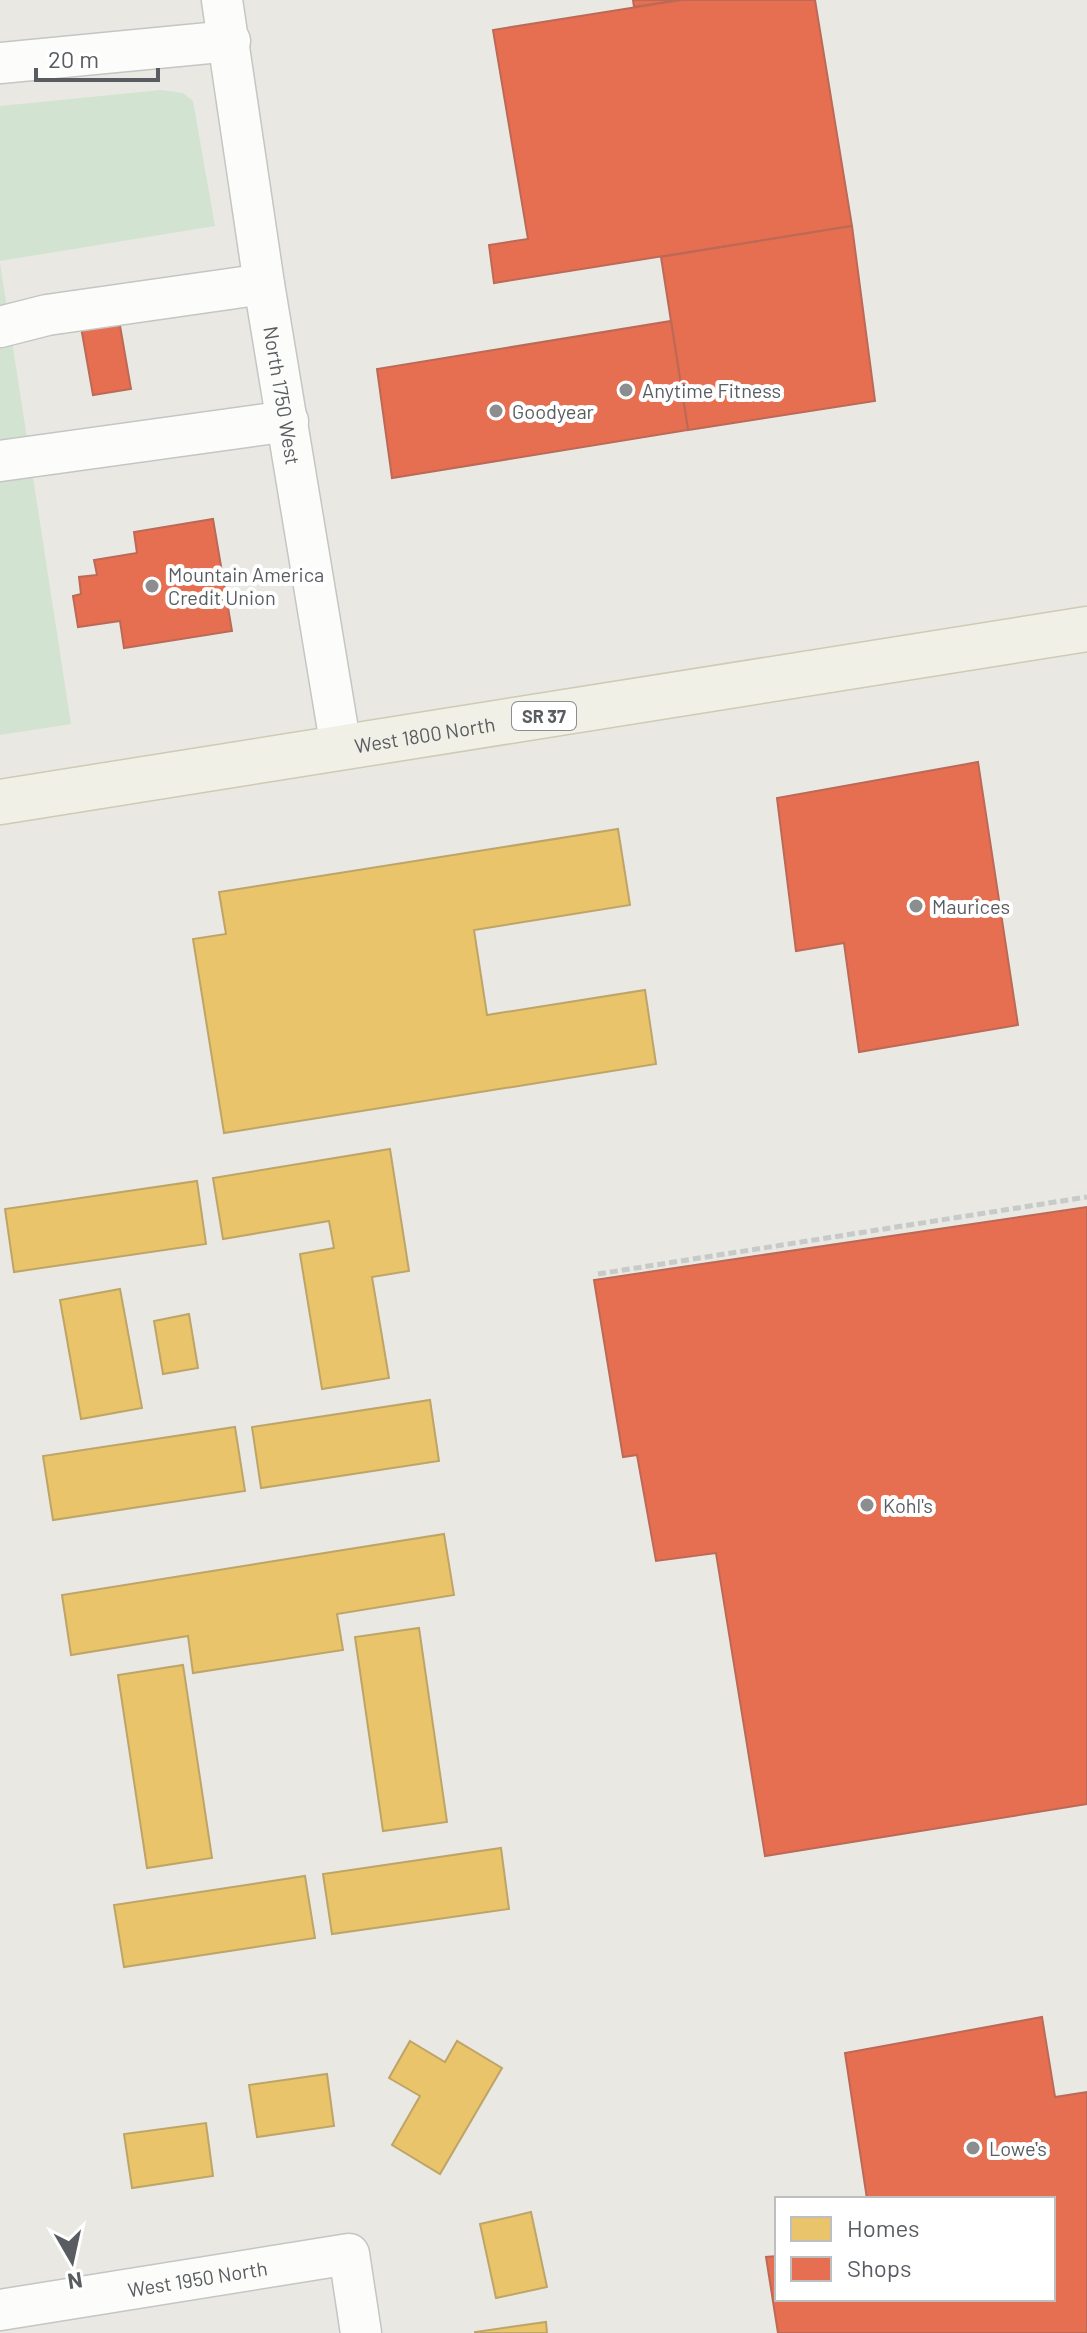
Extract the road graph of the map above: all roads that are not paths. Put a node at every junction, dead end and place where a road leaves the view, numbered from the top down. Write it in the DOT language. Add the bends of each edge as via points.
graph roads {
  1 [pos="222,0"];
  2 [pos="230,41"];
  3 [pos="0,63"];
  4 [pos="264,284"];
  5 [pos="0,327"];
  6 [pos="288,421"];
  7 [pos="0,461"];
  8 [pos="1087,629"];
  9 [pos="341,748"];
  10 [pos="0,802"];
  11 [pos="0,2310"];
  12 [pos="361,2333"];
  1 -- 2 [label="street, North 1750 West"];
  2 -- 3 [label="street"];
  2 -- 4 [label="street, North 1750 West"];
  4 -- 5 [label="street" via="47,315"];
  4 -- 6 [label="street, North 1750 West"];
  6 -- 7 [label="street"];
  6 -- 9 [label="street, North 1750 West"];
  8 -- 9 [label="main road, West 1800 North / SR 37"];
  9 -- 10 [label="main road, West 1800 North / SR 37"];
  11 -- 12 [label="street, West 1950 North" via="349,2254"];
}
